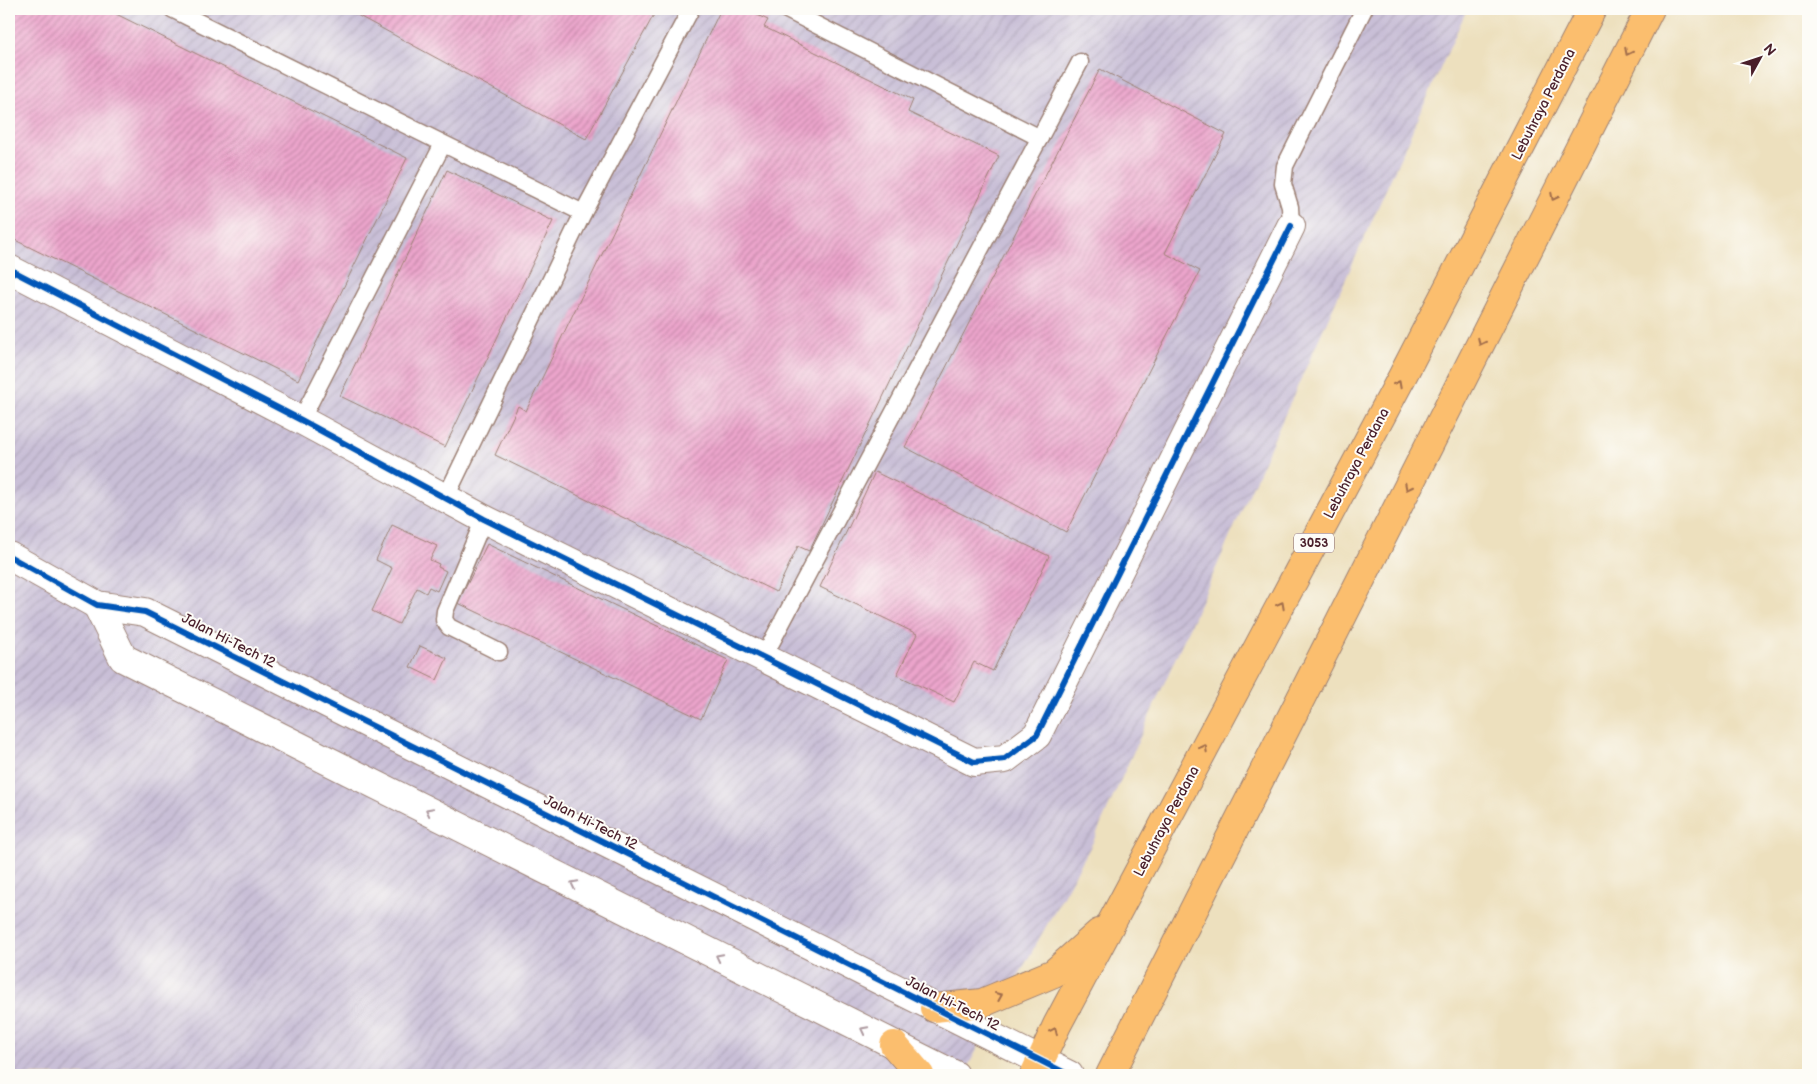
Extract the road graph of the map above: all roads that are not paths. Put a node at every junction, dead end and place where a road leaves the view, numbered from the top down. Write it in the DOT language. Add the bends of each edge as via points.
graph roads {
  1 [pos="172,9"];
  2 [pos="691,9"];
  3 [pos="785,9"];
  4 [pos="1364,9"];
  5 [pos="1592,9"];
  6 [pos="1650,9"];
  7 [pos="1080,62"];
  8 [pos="1040,138"];
  9 [pos="443,144"];
  10 [pos="583,214"];
  11 [pos="1291,226"];
  12 [pos="9,269"];
  13 [pos="301,420"];
  14 [pos="445,499"];
  15 [pos="484,519"];
  16 [pos="9,556"];
  17 [pos="97,605"];
  18 [pos="500,652"];
  19 [pos="763,658"];
  20 [pos="1112,921"];
  21 [pos="934,1008"];
  22 [pos="894,1045"];
  23 [pos="1037,1068"];
  24 [pos="920,1075"];
  25 [pos="955,1075"];
  26 [pos="1069,1075"];
  27 [pos="1110,1075"];
  1 -- 9 [label="lane"];
  2 -- 10 [label="lane"];
  3 -- 8 [label="lane"];
  4 -- 11 [label="lane" via="1285,166 1283,184 1290,207"];
  20 -- 5 [label="main road, Lebuhraya Perdana / 3053, one-way" via="1402,377"];
  6 -- 27 [label="main road, one-way"];
  7 -- 8 [label="lane"];
  8 -- 19 [label="lane"];
  9 -- 10 [label="lane"];
  9 -- 13 [label="lane"];
  10 -- 14 [label="lane"];
  11 -- 19 [label="street" via="1037,735 1005,759 974,762"];
  12 -- 13 [label="street"];
  13 -- 14 [label="street"];
  14 -- 15 [label="street"];
  15 -- 18 [label="lane" via="444,620 449,627"];
  15 -- 19 [label="street"];
  16 -- 17 [label="street"];
  17 -- 21 [label="street, Jalan Hi-Tech 12" via="145,612"];
  22 -- 17 [label="street, one-way" via="123,658"];
  21 -- 20 [label="main road, one-way" via="982,1003 1054,973"];
  23 -- 20 [label="main road, Lebuhraya Perdana / 3053, one-way"];
  21 -- 23 [label="street, Jalan Hi-Tech 12"];
  22 -- 24 [label="main road"];
  22 -- 25 [label="street"];
  23 -- 26 [label="street, Jalan Hi-Tech 12"];
}
